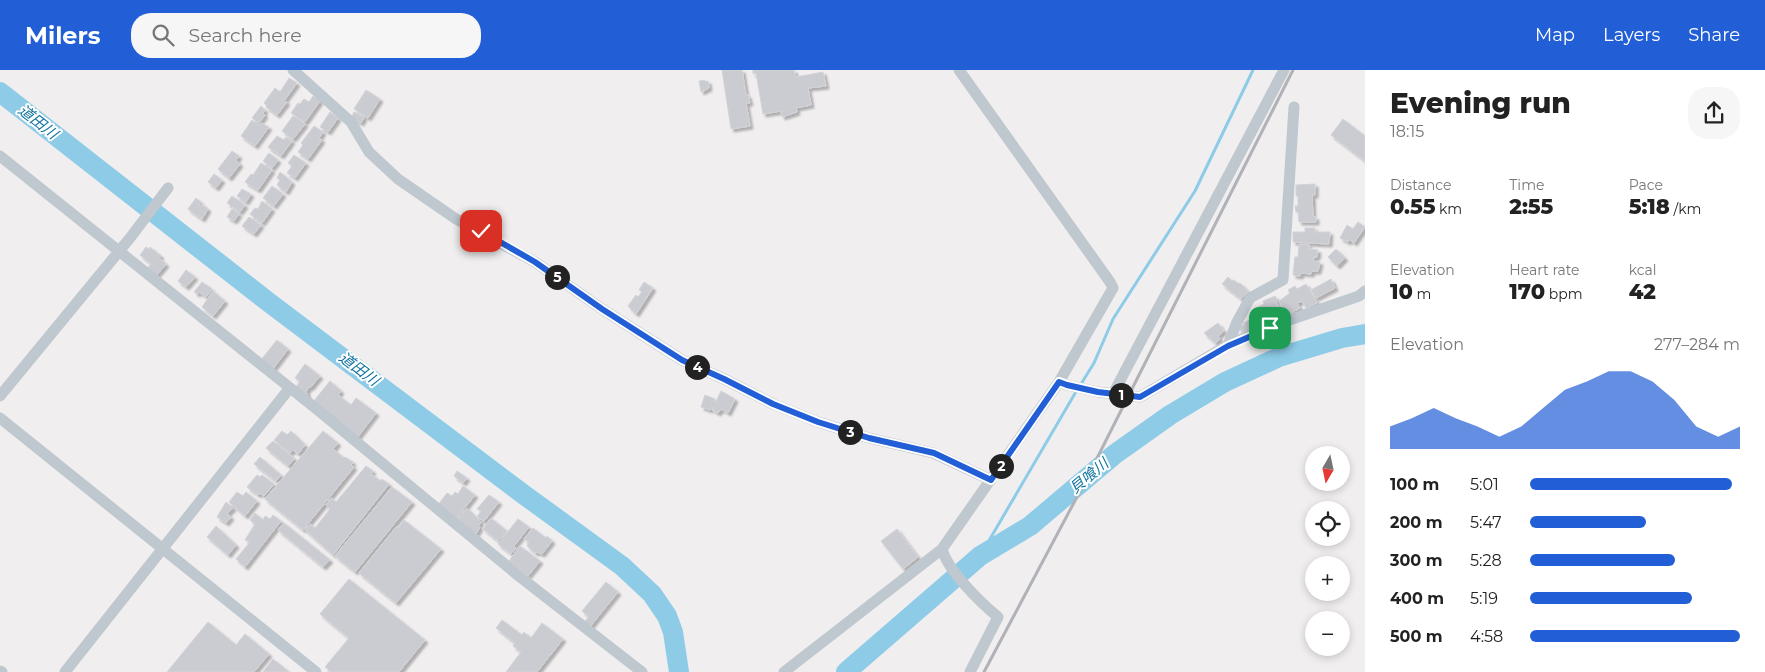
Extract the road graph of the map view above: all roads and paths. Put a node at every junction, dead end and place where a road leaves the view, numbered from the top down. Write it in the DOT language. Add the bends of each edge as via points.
graph roads {
  1 [pos="293,70"];
  2 [pos="959,70"];
  3 [pos="1284,70"];
  4 [pos="1294,107"];
  5 [pos="0,156"];
  6 [pos="168,188"];
  7 [pos="119,251"];
  8 [pos="1363,295"];
  9 [pos="1228,346"];
  10 [pos="1063,383"];
  11 [pos="289,389"];
  12 [pos="1113,394"];
  13 [pos="0,396"];
  14 [pos="0,418"];
  15 [pos="991,480"];
  16 [pos="163,550"];
  17 [pos="944,554"];
  18 [pos="65,672"];
  19 [pos="316,672"];
  20 [pos="642,672"];
  21 [pos="784,672"];
  22 [pos="970,672"];
  1 -- 15 [label="street" via="351,122 369,152 398,179 456,218 535,262 682,360 818,422 934,453"];
  2 -- 10 [label="street" via="1113,288"];
  3 -- 12 [label="street"];
  4 -- 9 [label="street" via="1283,280 1250,298"];
  5 -- 7 [label="street"];
  6 -- 7 [label="street"];
  7 -- 11 [label="street"];
  7 -- 13 [label="street"];
  8 -- 9 [label="street"];
  9 -- 12 [label="street" via="1140,397"];
  10 -- 12 [label="street"];
  10 -- 15 [label="street"];
  11 -- 16 [label="street"];
  11 -- 20 [label="street"];
  14 -- 16 [label="street"];
  15 -- 17 [label="street"];
  16 -- 18 [label="street"];
  16 -- 19 [label="street"];
  17 -- 21 [label="street"];
  17 -- 22 [label="street" via="982,603 998,617"];
}
